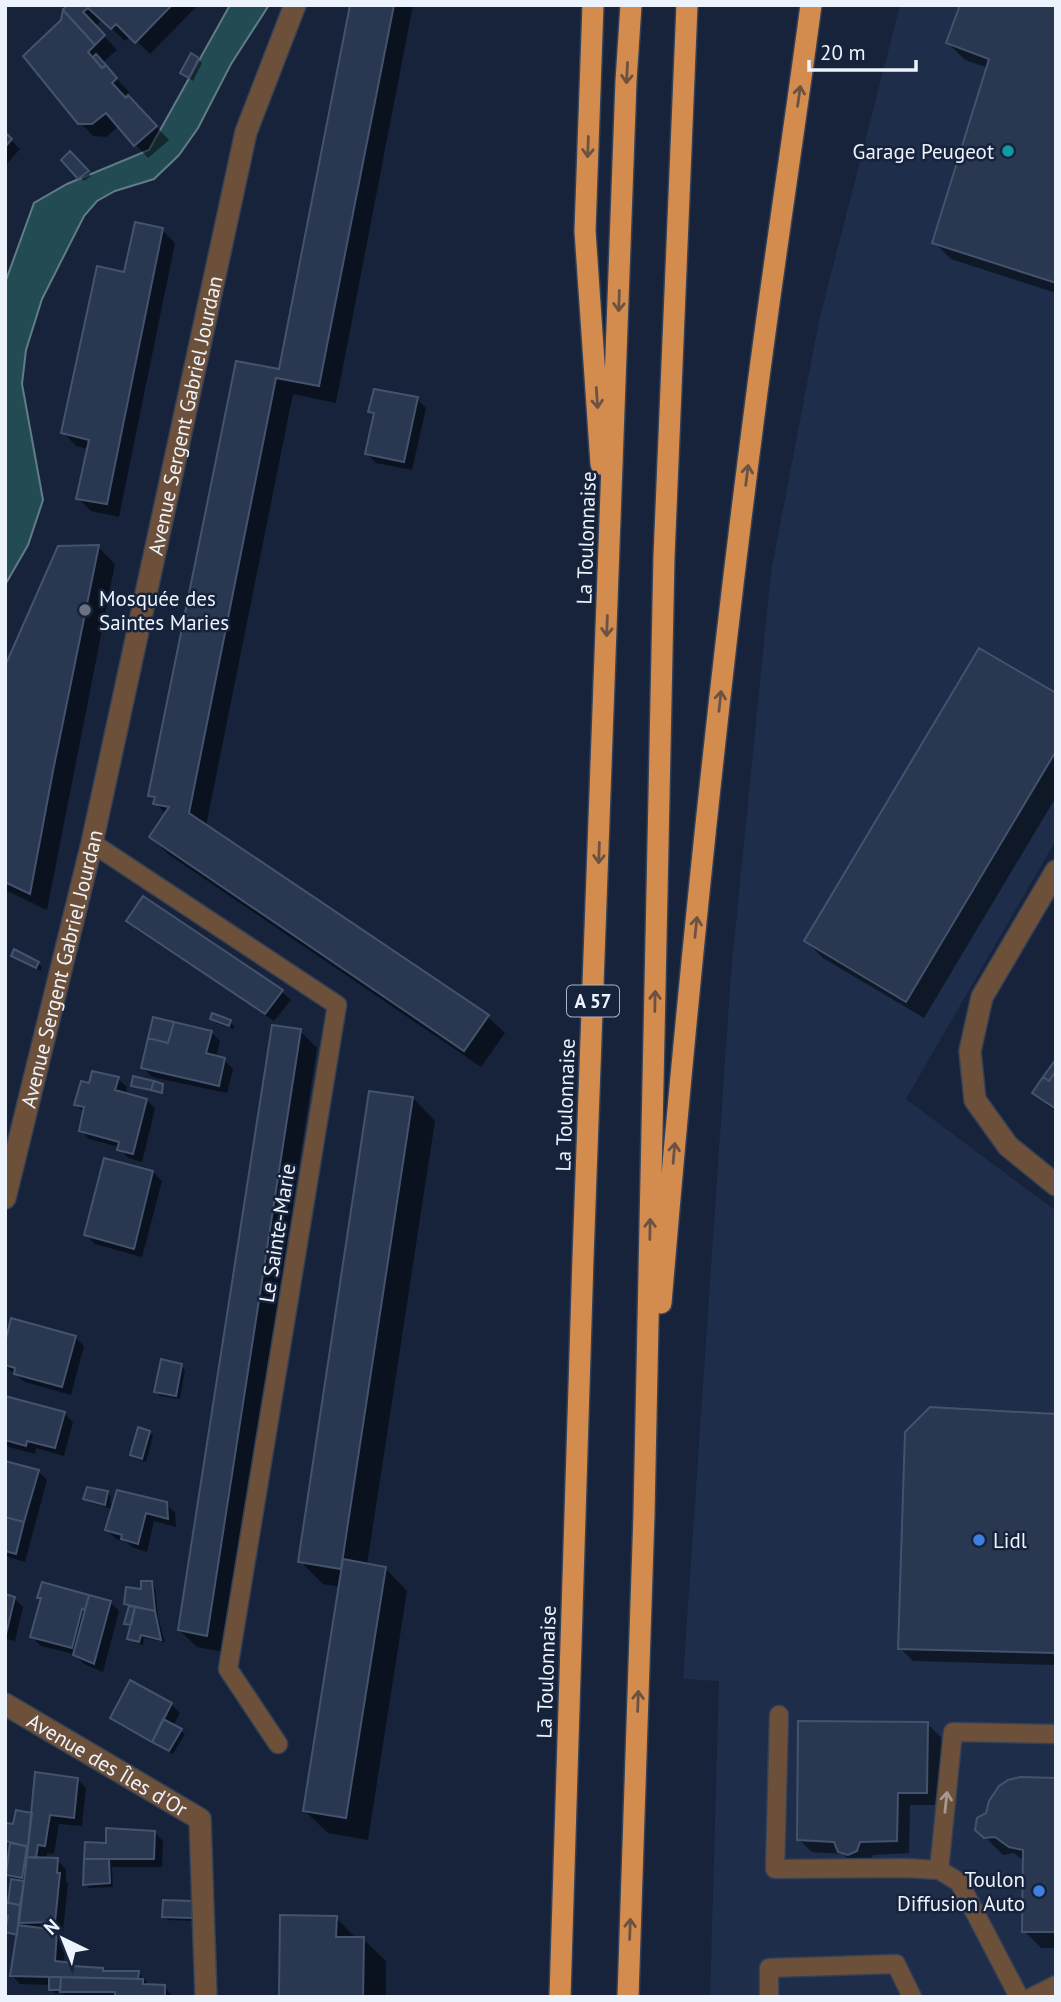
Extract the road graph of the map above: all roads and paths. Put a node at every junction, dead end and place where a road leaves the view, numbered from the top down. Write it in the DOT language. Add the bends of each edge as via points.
graph roads {
  1 [pos="295,5"];
  2 [pos="593,5"];
  3 [pos="631,5"];
  4 [pos="687,5"];
  5 [pos="811,5"];
  6 [pos="609,582"];
  7 [pos="92,843"];
  8 [pos="1056,872"];
  9 [pos="1056,1185"];
  10 [pos="5,1198"];
  11 [pos="644,1514"];
  12 [pos="5,1704"];
  13 [pos="779,1715"];
  14 [pos="1056,1734"];
  15 [pos="278,1744"];
  16 [pos="939,1870"];
  17 [pos="1056,1985"];
  18 [pos="206,1997"];
  19 [pos="560,1997"];
  20 [pos="628,1997"];
  21 [pos="769,1997"];
  22 [pos="912,1997"];
  23 [pos="1019,1997"];
  24 [pos="1032,1997"];
  1 -- 7 [label="street, Avenue Sergent Gabriel Jourdan" via="246,132"];
  2 -- 6 [label="highway, one-way" via="585,231"];
  3 -- 6 [label="highway, La Toulonnaise / A 57, one-way"];
  11 -- 4 [label="highway, one-way" via="664,557"];
  11 -- 5 [label="highway, one-way" via="681,1065 726,642"];
  6 -- 19 [label="highway, La Toulonnaise / A 57, one-way"];
  7 -- 10 [label="street, Avenue Sergent Gabriel Jourdan"];
  7 -- 15 [label="lane, Le Sainte-Marie" via="337,1005 228,1669"];
  8 -- 9 [label="street" via="982,997 970,1051 975,1100 1008,1146"];
  20 -- 11 [label="highway, one-way"];
  12 -- 18 [label="street, Avenue des Îles d'Or" via="200,1819"];
  13 -- 16 [label="lane" via="775,1868"];
  16 -- 14 [label="lane, one-way" via="953,1732"];
  16 -- 23 [label="lane" via="959,1882"];
  17 -- 24 [label="lane"];
  21 -- 22 [label="lane" via="769,1968 896,1964"];
}
